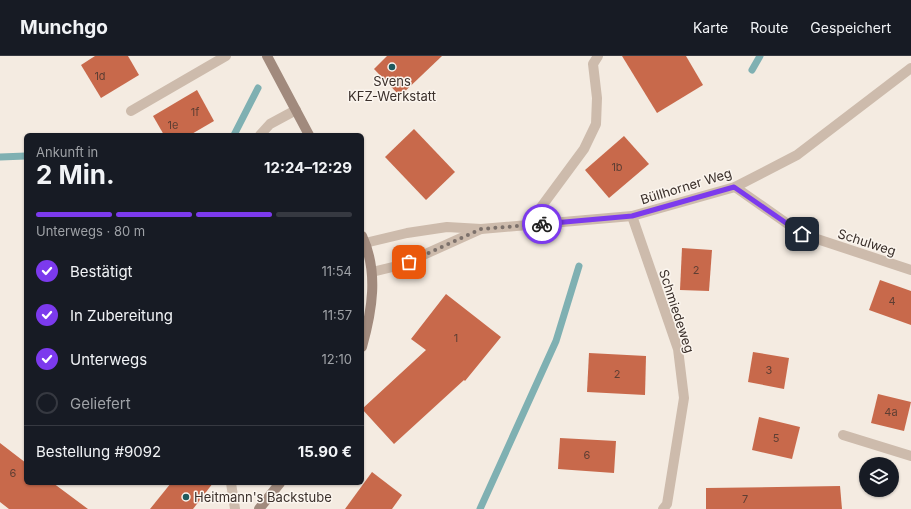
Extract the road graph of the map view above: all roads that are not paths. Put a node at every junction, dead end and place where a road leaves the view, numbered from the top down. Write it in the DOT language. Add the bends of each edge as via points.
graph roads {
  1 [pos="226,56"];
  2 [pos="267,56"];
  3 [pos="598,56"];
  4 [pos="911,68"];
  5 [pos="296,110"];
  6 [pos="131,111"];
  7 [pos="262,133"];
  8 [pos="308,133"];
  9 [pos="734,187"];
  10 [pos="632,216"];
  11 [pos="530,225"];
  12 [pos="481,229"];
  13 [pos="364,239"];
  14 [pos="911,270"];
  15 [pos="372,272"];
  16 [pos="364,340"];
  17 [pos="844,435"];
  18 [pos="911,456"];
  19 [pos="231,485"];
  20 [pos="278,485"];
  21 [pos="235,509"];
  22 [pos="259,509"];
  23 [pos="663,509"];
  1 -- 6 [label="street"];
  2 -- 5 [label="street"];
  3 -- 11 [label="street" via="593,64 597,98 596,124 584,149"];
  4 -- 9 [label="street, Büllhorner Weg" via="797,155"];
  5 -- 7 [label="street" via="270,124"];
  5 -- 8 [label="street"];
  9 -- 10 [label="street, Büllhorner Weg"];
  9 -- 14 [label="street, Schulweg" via="802,234"];
  10 -- 11 [label="street, Büllhorner Weg"];
  10 -- 23 [label="street, Schmiedeweg" via="678,349 684,398 667,504"];
  11 -- 12 [label="street, Büllhorner Weg"];
  12 -- 13 [label="street, Büllhorner Weg" via="446,227"];
  12 -- 15 [label="street, Büllhorner Weg" via="401,265"];
  13 -- 15 [label="street"];
  15 -- 16 [label="street" via="370,317"];
  17 -- 18 [label="street"];
  19 -- 21 [label="street"];
  20 -- 22 [label="street"];
}
